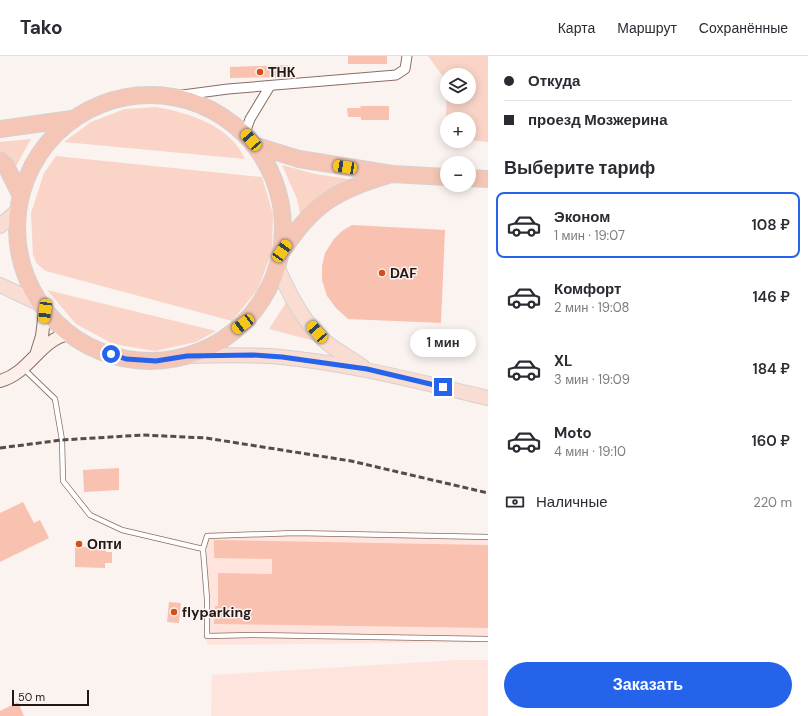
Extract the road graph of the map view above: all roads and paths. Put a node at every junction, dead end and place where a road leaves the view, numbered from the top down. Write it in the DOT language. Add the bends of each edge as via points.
graph roads {
  1 [pos="407,56"];
  2 [pos="270,86"];
  3 [pos="175,96"];
  4 [pos="72,119"];
  5 [pos="0,128"];
  6 [pos="245,133"];
  7 [pos="257,146"];
  8 [pos="0,160"];
  9 [pos="392,174"];
  10 [pos="440,177"];
  11 [pos="476,178"];
  12 [pos="488,179"];
  13 [pos="20,194"];
  14 [pos="16,212"];
  15 [pos="0,226"];
  16 [pos="282,251"];
  17 [pos="278,268"];
  18 [pos="0,285"];
  19 [pos="43,307"];
  20 [pos="69,334"];
  21 [pos="36,355"];
  22 [pos="187,356"];
  23 [pos="24,369"];
  24 [pos="367,369"];
  25 [pos="0,381"];
  26 [pos="488,398"];
  27 [pos="488,537"];
  28 [pos="203,549"];
  29 [pos="488,639"];
  1 -- 2 [label="street" via="405,68 396,75"];
  2 -- 3 [label="street"];
  2 -- 6 [label="street" via="250,119"];
  3 -- 4 [label="highway" via="139,94 111,100"];
  3 -- 6 [label="highway" via="201,103 225,116"];
  4 -- 5 [label="highway"];
  4 -- 13 [label="highway" via="43,148"];
  6 -- 7 [label="highway"];
  7 -- 9 [label="highway" via="299,159"];
  7 -- 16 [label="highway" via="271,170 281,196 284,224"];
  8 -- 13 [label="highway" via="6,166"];
  9 -- 10 [label="highway"];
  9 -- 16 [label="highway" via="361,183 337,194 316,210"];
  11 -- 12 [label="highway"];
  13 -- 14 [label="highway"];
  14 -- 15 [label="main road"];
  14 -- 19 [label="highway" via="19,255 27,280"];
  16 -- 17 [label="highway"];
  17 -- 22 [label="highway" via="264,298 243,324 217,343"];
  17 -- 24 [label="main road" via="297,306 325,341"];
  18 -- 19 [label="main road"];
  19 -- 20 [label="highway"];
  19 -- 21 [label="street" via="42,336"];
  20 -- 21 [label="street" via="50,342"];
  20 -- 22 [label="highway" via="96,350 126,359 156,361"];
  21 -- 23 [label="street"];
  22 -- 24 [label="main road" via="282,357"];
  23 -- 25 [label="street"];
  23 -- 28 [label="lane" via="56,400 62,440 63,481 90,514 122,530"];
  24 -- 26 [label="main road"];
  27 -- 28 [label="lane" via="295,533 207,536"];
  28 -- 29 [label="lane" via="207,636"];
}
